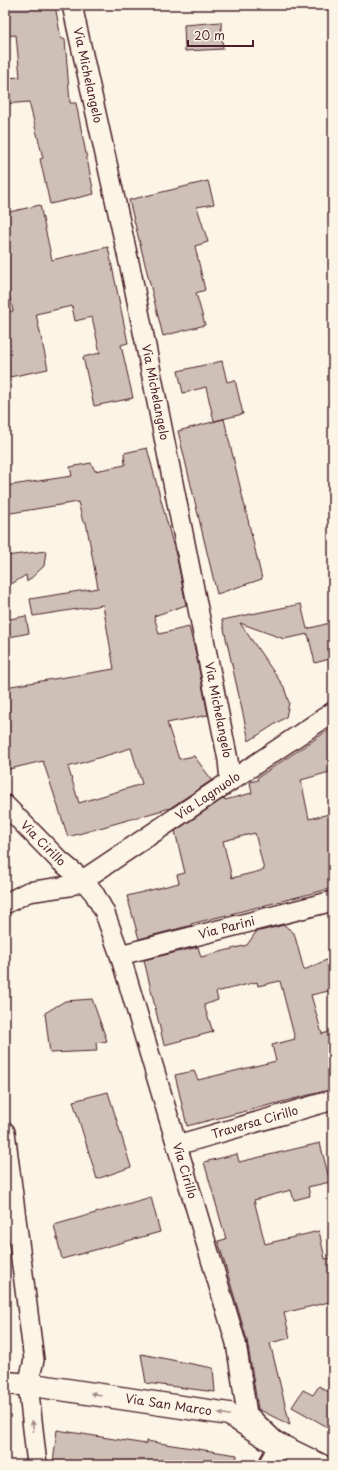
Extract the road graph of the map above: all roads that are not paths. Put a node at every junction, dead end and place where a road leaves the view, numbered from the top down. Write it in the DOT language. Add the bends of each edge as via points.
graph roads {
  1 [pos="72,5"];
  2 [pos="333,712"];
  3 [pos="230,781"];
  4 [pos="5,805"];
  5 [pos="83,880"];
  6 [pos="333,902"];
  7 [pos="5,904"];
  8 [pos="120,955"];
  9 [pos="333,1100"];
  10 [pos="5,1132"];
  11 [pos="177,1145"];
  12 [pos="5,1383"];
  13 [pos="28,1384"];
  14 [pos="273,1455"];
  15 [pos="37,1465"];
  16 [pos="320,1465"];
  1 -- 3 [label="street, Via Michelangelo" via="133,284"];
  2 -- 3 [label="street, Via Lagnuolo"];
  3 -- 5 [label="street, Via Lagnuolo"];
  4 -- 5 [label="street, Via Cirillo" via="58,860"];
  5 -- 7 [label="street" via="69,886 28,892"];
  5 -- 8 [label="street, Via Cirillo" via="104,911"];
  6 -- 8 [label="street, Via Parini"];
  8 -- 11 [label="street, Via Cirillo"];
  9 -- 11 [label="street, Traversa Cirillo"];
  10 -- 13 [label="street" via="34,1360"];
  11 -- 14 [label="street, Via Cirillo" via="236,1343 247,1414"];
  12 -- 13 [label="main road, Via San Marco"];
  14 -- 13 [label="main road, Via San Marco, one-way" via="229,1414"];
  15 -- 13 [label="street, one-way"];
  14 -- 16 [label="main road, Via San Marco"];
}
